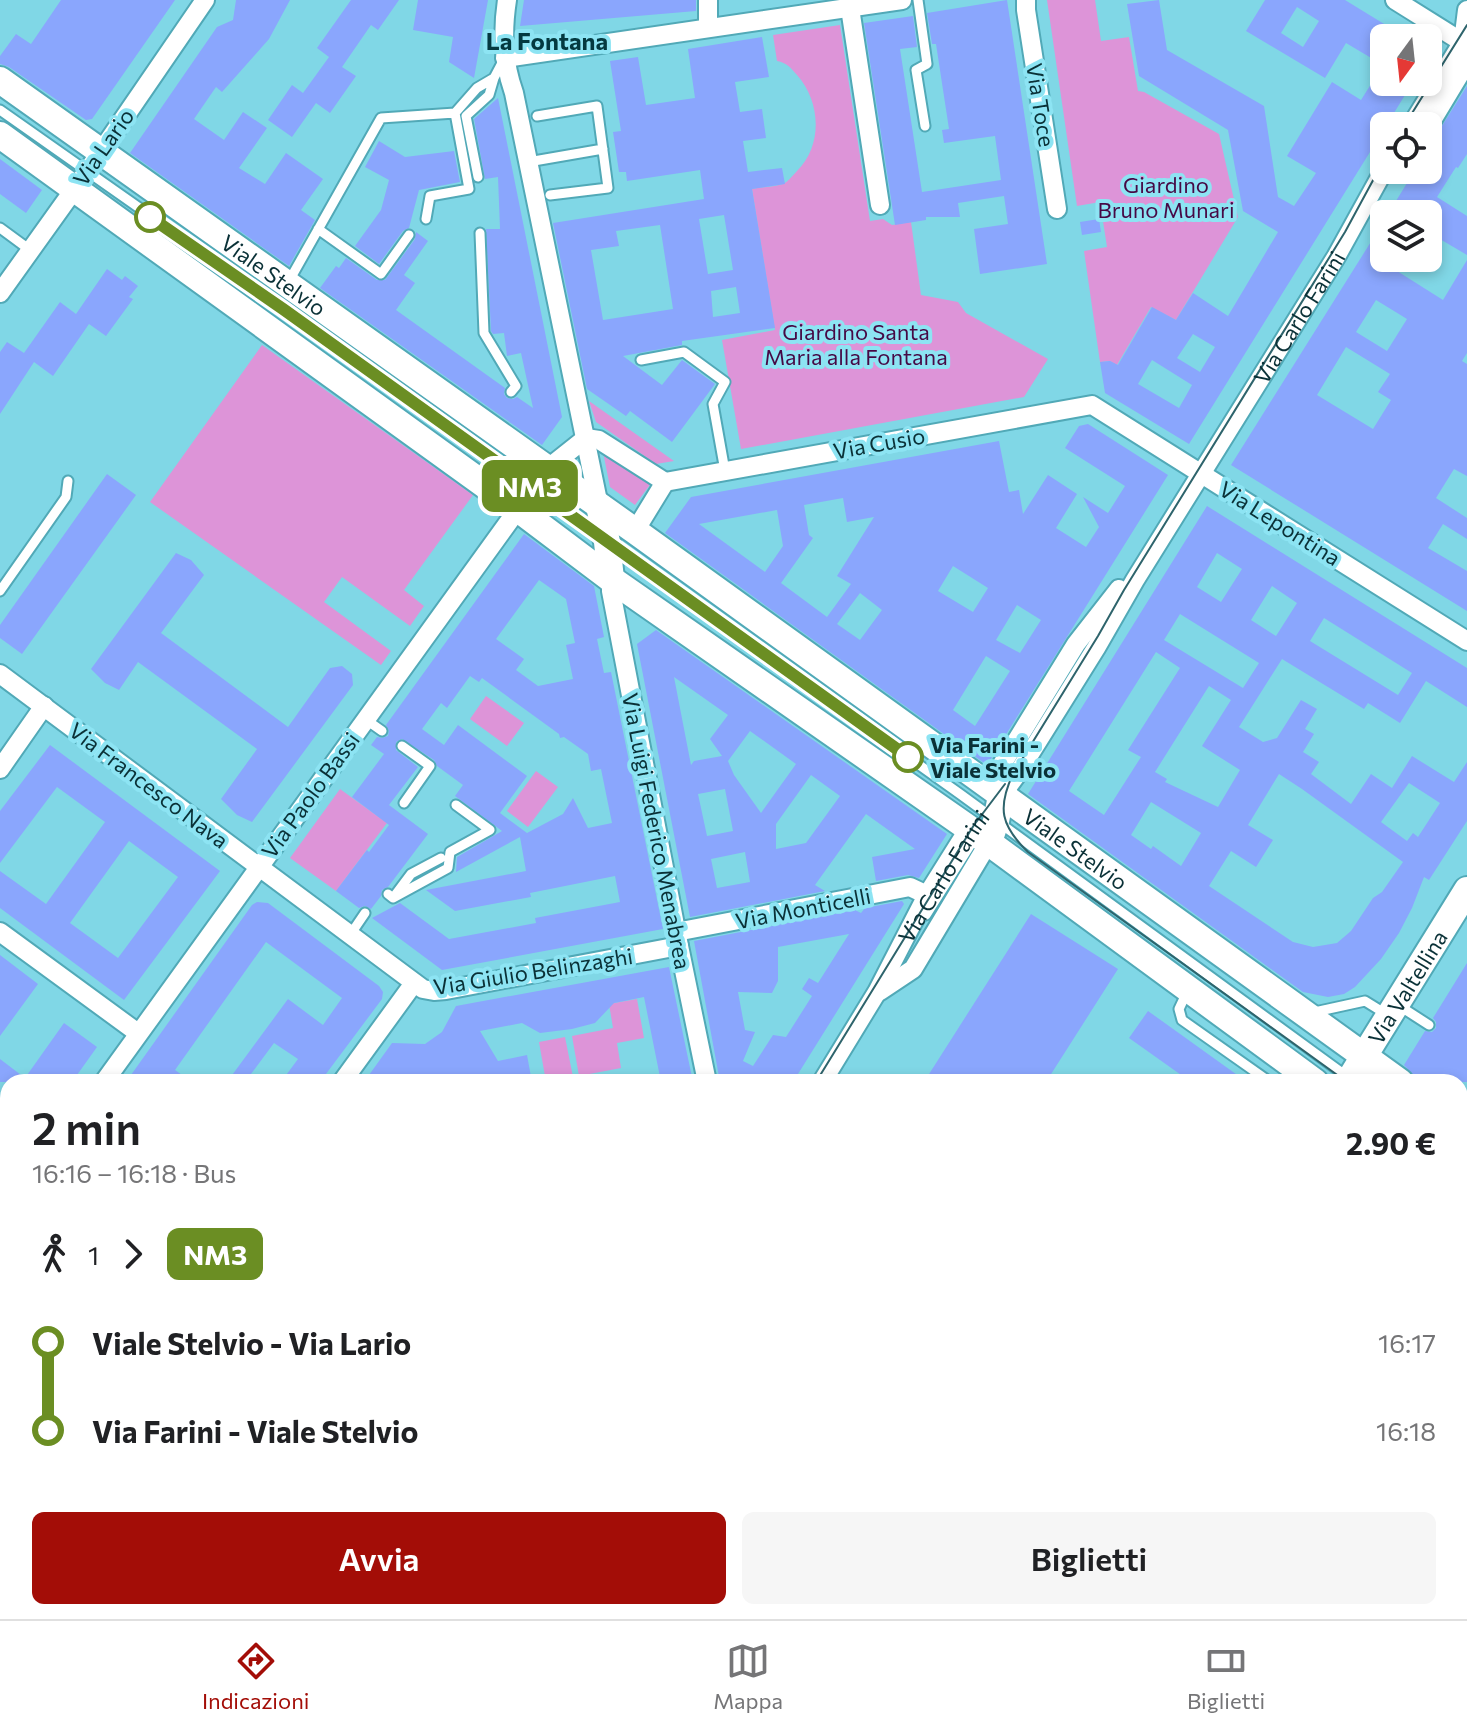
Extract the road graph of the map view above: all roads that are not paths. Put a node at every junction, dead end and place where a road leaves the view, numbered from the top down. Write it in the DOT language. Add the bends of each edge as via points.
graph roads {
  1 [pos="205,0"];
  2 [pos="507,0"];
  3 [pos="708,0"];
  4 [pos="902,0"];
  5 [pos="918,0"];
  6 [pos="1026,0"];
  7 [pos="1395,0"];
  8 [pos="850,8"];
  9 [pos="1467,10"];
  10 [pos="708,27"];
  11 [pos="1466,41"];
  12 [pos="505,58"];
  13 [pos="494,78"];
  14 [pos="0,80"];
  15 [pos="0,110"];
  16 [pos="1420,112"];
  17 [pos="1437,112"];
  18 [pos="455,113"];
  19 [pos="537,116"];
  20 [pos="925,126"];
  21 [pos="0,135"];
  22 [pos="603,149"];
  23 [pos="528,162"];
  24 [pos="87,171"];
  25 [pos="478,177"];
  26 [pos="1375,184"];
  27 [pos="1378,184"];
  28 [pos="1373,188"];
  29 [pos="550,195"];
  30 [pos="880,205"];
  31 [pos="1057,209"];
  32 [pos="426,219"];
  33 [pos="0,228"];
  34 [pos="318,229"];
  35 [pos="480,233"];
  36 [pos="409,235"];
  37 [pos="30,250"];
  38 [pos="287,284"];
  39 [pos="0,293"];
  40 [pos="641,360"];
  41 [pos="511,392"];
  42 [pos="1092,405"];
  43 [pos="586,438"];
  44 [pos="725,471"];
  45 [pos="1201,474"];
  46 [pos="68,481"];
  47 [pos="665,482"];
  48 [pos="533,490"];
  49 [pos="599,506"];
  50 [pos="635,531"];
  51 [pos="615,548"];
  52 [pos="611,579"];
  53 [pos="0,591"];
  54 [pos="1467,641"];
  55 [pos="0,674"];
  56 [pos="44,706"];
  57 [pos="365,719"];
  58 [pos="382,731"];
  59 [pos="402,746"];
  60 [pos="0,769"];
  61 [pos="404,803"];
  62 [pos="456,805"];
  63 [pos="986,816"];
  64 [pos="441,858"];
  65 [pos="259,867"];
  66 [pos="1467,890"];
  67 [pos="927,895"];
  68 [pos="365,913"];
  69 [pos="0,932"];
  70 [pos="350,935"];
  71 [pos="678,939"];
  72 [pos="414,983"];
  73 [pos="1189,989"];
  74 [pos="877,992"];
  75 [pos="1393,1010"];
  76 [pos="1305,1014"];
  77 [pos="1429,1025"];
  78 [pos="138,1033"];
  79 [pos="1364,1056"];
  80 [pos="110,1074"];
  81 [pos="348,1074"];
  82 [pos="705,1074"];
  83 [pos="827,1074"];
  84 [pos="1259,1074"];
  85 [pos="1304,1074"];
  86 [pos="1341,1074"];
  87 [pos="1355,1074"];
  88 [pos="1389,1074"];
  1 -- 24 [label="street, Via Lario"];
  2 -- 12 [label="street"];
  3 -- 10 [label="street"];
  4 -- 8 [label="street"];
  5 -- 20 [label="lane" via="927,64 916,70"];
  6 -- 31 [label="street, Via Toce"];
  7 -- 11 [label="street"];
  8 -- 10 [label="street"];
  8 -- 30 [label="street"];
  9 -- 11 [label="street"];
  10 -- 12 [label="street"];
  11 -- 16 [label="street"];
  11 -- 17 [label="street" via="1463,69"];
  12 -- 13 [label="lane"];
  12 -- 23 [label="street"];
  13 -- 18 [label="lane"];
  13 -- 25 [label="lane" via="489,95 466,116"];
  14 -- 24 [label="main road, Viale Stelvio"];
  15 -- 24 [label="lane, Viale Stelvio"];
  18 -- 32 [label="lane" via="469,189 430,196"];
  18 -- 34 [label="lane" via="381,118"];
  19 -- 22 [label="lane" via="597,106"];
  21 -- 24 [label="main road, Viale Stelvio"];
  22 -- 23 [label="lane"];
  22 -- 29 [label="lane" via="608,188"];
  23 -- 43 [label="street"];
  24 -- 37 [label="street, Via Lario"];
  24 -- 38 [label="main road, Viale Stelvio"];
  24 -- 48 [label="main road, Viale Stelvio"];
  26 -- 28 [label="street, Via Carlo Farini"];
  27 -- 28 [label="street, Via Carlo Farini"];
  28 -- 45 [label="street, Via Carlo Farini"];
  33 -- 37 [label="lane"];
  34 -- 36 [label="lane" via="381,274"];
  34 -- 38 [label="lane"];
  35 -- 41 [label="lane" via="484,333 516,386"];
  37 -- 39 [label="street, Via Lario"];
  38 -- 48 [label="main road, Viale Stelvio" via="490,421"];
  40 -- 44 [label="lane" via="684,352 725,382 713,404"];
  42 -- 44 [label="street, Via Cusio"];
  42 -- 45 [label="street, Via Lepontina"];
  43 -- 47 [label="street" via="599,440"];
  43 -- 48 [label="street, Via Paolo Bassi"];
  43 -- 49 [label="street"];
  44 -- 47 [label="street, Via Cusio"];
  45 -- 54 [label="street, Via Lepontina"];
  45 -- 63 [label="street, Via Carlo Farini" via="1144,564 1076,644"];
  46 -- 53 [label="lane" via="66,497"];
  47 -- 50 [label="street"];
  48 -- 49 [label="main road, Viale Stelvio"];
  48 -- 51 [label="lane, Viale Stelvio"];
  48 -- 52 [label="main road, Viale Stelvio"];
  48 -- 57 [label="street, Via Paolo Bassi"];
  49 -- 50 [label="main road, Viale Stelvio"];
  49 -- 51 [label="main road"];
  50 -- 51 [label="main road"];
  50 -- 63 [label="main road, Viale Stelvio"];
  51 -- 52 [label="main road"];
  51 -- 63 [label="lane, Viale Stelvio"];
  52 -- 63 [label="main road, Viale Stelvio"];
  52 -- 71 [label="street, Via Luigi Federico Menabrea"];
  55 -- 56 [label="street, Via Francesco Nava"];
  56 -- 60 [label="street"];
  56 -- 65 [label="street, Via Francesco Nava"];
  57 -- 58 [label="lane"];
  57 -- 65 [label="street, Via Paolo Bassi"];
  59 -- 61 [label="lane" via="430,766"];
  62 -- 64 [label="lane" via="490,830 450,852 448,868 390,896 411,874"];
  63 -- 67 [label="street, Via Carlo Farini"];
  63 -- 73 [label="main road, Viale Stelvio"];
  63 -- 74 [label="street, Via Carlo Farini" via="913,969"];
  63 -- 76 [label="main road, Viale Stelvio"];
  63 -- 86 [label="lane, Viale Stelvio"];
  65 -- 70 [label="street, Via Francesco Nava"];
  65 -- 78 [label="street, Via Paolo Bassi"];
  66 -- 75 [label="main road, Via Valtellina"];
  67 -- 71 [label="street, Via Monticelli" via="910,887"];
  67 -- 74 [label="street, Via Carlo Farini"];
  68 -- 70 [label="lane"];
  69 -- 78 [label="street"];
  70 -- 72 [label="street, Via Francesco Nava"];
  71 -- 72 [label="street, Via Giulio Belinzaghi" via="446,990"];
  71 -- 82 [label="street, Via Luigi Federico Menabrea"];
  72 -- 81 [label="street, Via Giulio Belinzaghi"];
  73 -- 84 [label="lane" via="1179,1009 1182,1020"];
  73 -- 85 [label="main road, Viale Stelvio"];
  74 -- 83 [label="street, Via Carlo Farini"];
  75 -- 76 [label="lane" via="1365,1001"];
  75 -- 77 [label="lane"];
  75 -- 79 [label="main road, Via Valtellina"];
  76 -- 79 [label="main road, Viale Stelvio"];
  78 -- 80 [label="street, Via Paolo Bassi"];
  79 -- 87 [label="main road, Via Valtellina"];
  79 -- 88 [label="main road, Viale Stelvio"];
}
